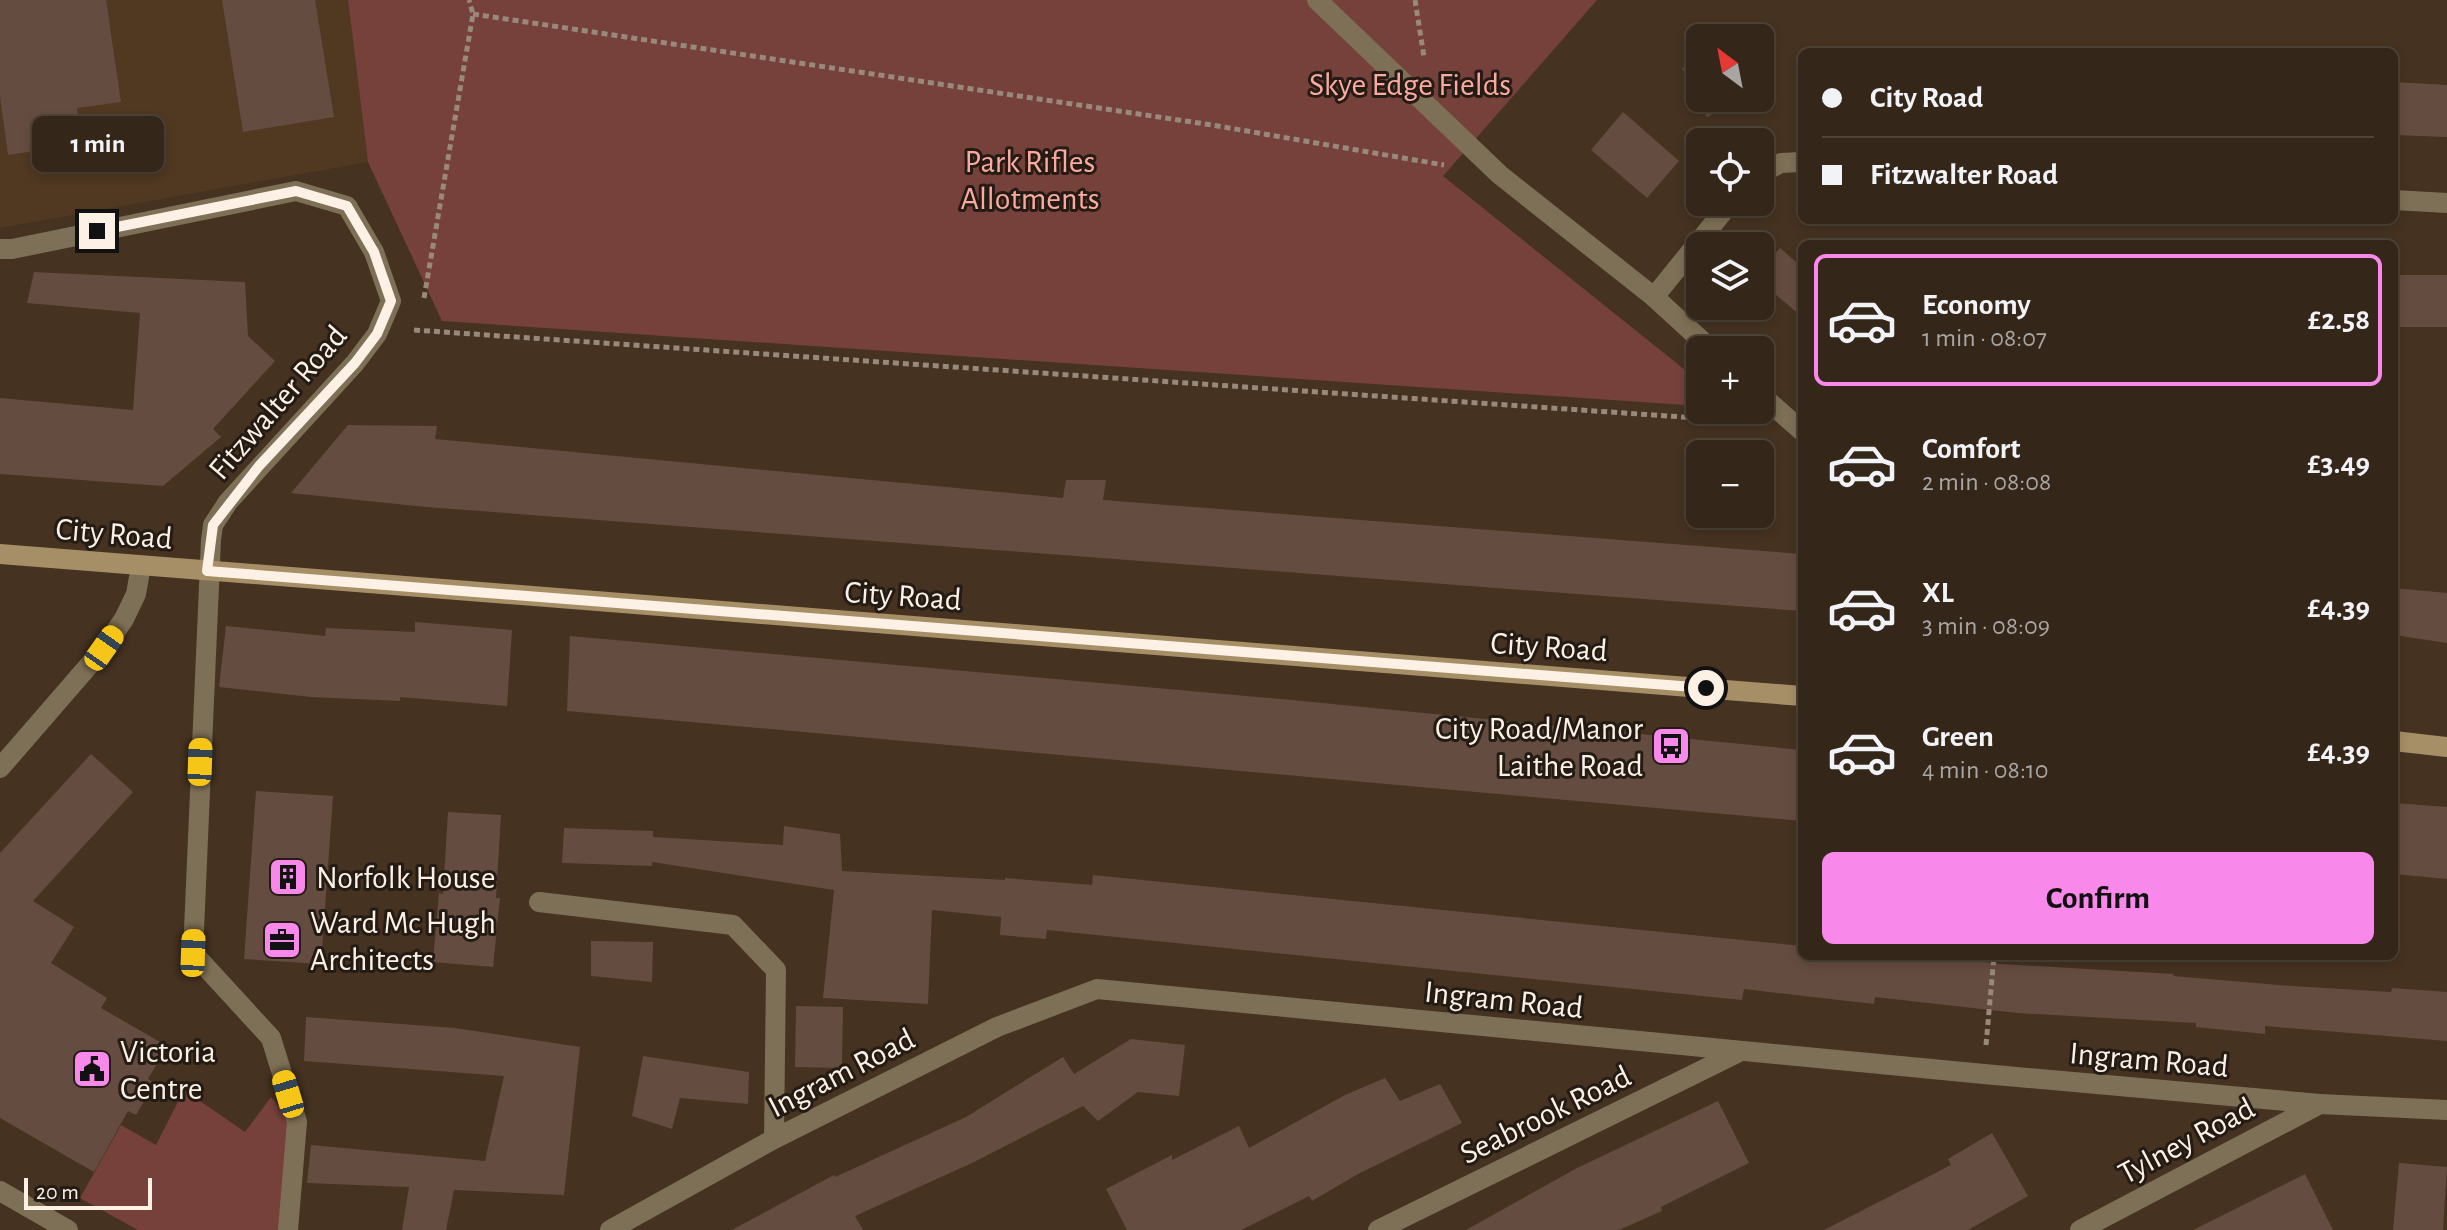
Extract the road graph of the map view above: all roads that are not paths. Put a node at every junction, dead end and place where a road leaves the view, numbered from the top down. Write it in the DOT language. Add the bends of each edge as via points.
graph roads {
  1 [pos="1317,0"];
  2 [pos="1798,162"];
  3 [pos="1774,167"];
  4 [pos="2398,200"];
  5 [pos="2447,203"];
  6 [pos="1720,216"];
  7 [pos="0,249"];
  8 [pos="1654,297"];
  9 [pos="1697,336"];
  10 [pos="1774,407"];
  11 [pos="1798,428"];
  12 [pos="0,554"];
  13 [pos="141,566"];
  14 [pos="207,571"];
  15 [pos="1798,696"];
  16 [pos="2398,741"];
  17 [pos="2447,747"];
  18 [pos="0,768"];
  19 [pos="539,902"];
  20 [pos="1738,1052"];
  21 [pos="2320,1104"];
  22 [pos="2447,1110"];
  23 [pos="774,1139"];
  24 [pos="0,1191"];
  25 [pos="68,1230"];
  26 [pos="288,1230"];
  27 [pos="610,1230"];
  28 [pos="1378,1230"];
  29 [pos="2080,1230"];
  1 -- 8 [label="street" via="1500,175"];
  2 -- 3 [label="street"];
  4 -- 5 [label="street"];
  6 -- 8 [label="street"];
  7 -- 14 [label="street, Fitzwalter Road" via="296,191 347,206 374,252 391,301 377,334 355,363 228,502 213,525"];
  8 -- 9 [label="street"];
  10 -- 11 [label="street"];
  12 -- 13 [label="main road, City Road"];
  13 -- 14 [label="main road, City Road"];
  13 -- 18 [label="street" via="136,594 104,648"];
  14 -- 15 [label="main road, City Road"];
  14 -- 26 [label="street, Fitzwalter Road" via="193,953 271,1038 297,1122"];
  16 -- 17 [label="main road"];
  19 -- 23 [label="street" via="733,925 776,970"];
  20 -- 21 [label="street, Ingram Road"];
  20 -- 23 [label="street, Ingram Road" via="1097,989 997,1027"];
  20 -- 28 [label="street, Seabrook Road"];
  21 -- 22 [label="street, Ingram Road"];
  21 -- 29 [label="street, Tylney Road"];
  23 -- 27 [label="street, Ingram Road"];
  24 -- 25 [label="street"];
}
